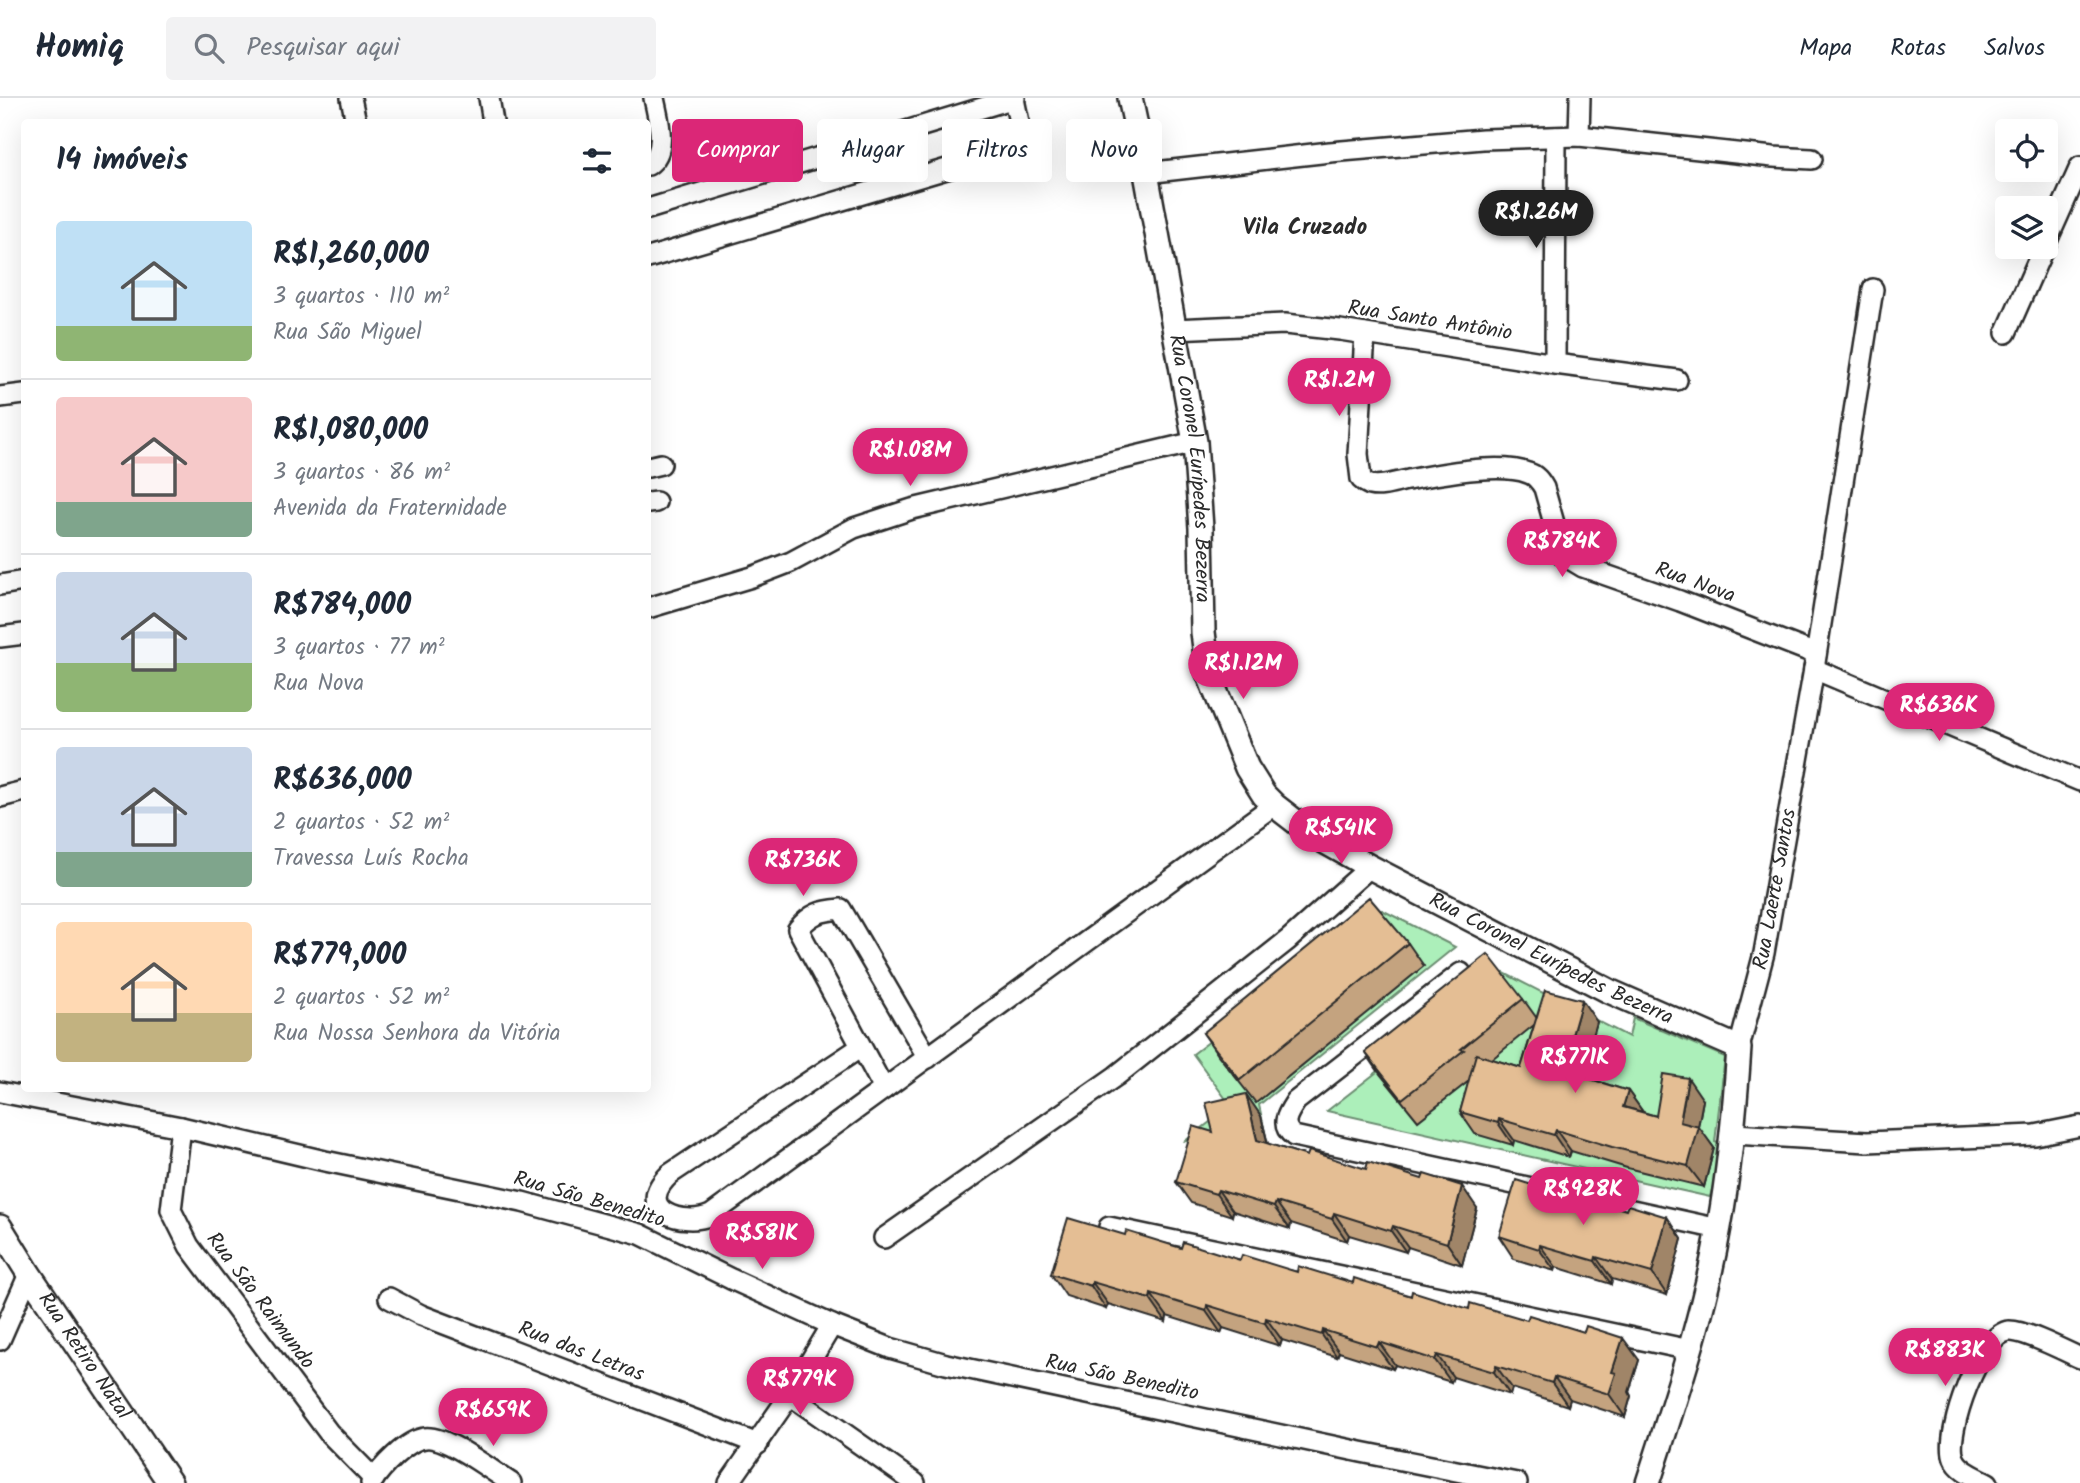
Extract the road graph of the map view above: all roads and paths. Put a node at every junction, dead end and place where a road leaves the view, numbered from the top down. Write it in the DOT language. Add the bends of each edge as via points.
graph roads {
  1 [pos="351,98"];
  2 [pos="489,98"];
  3 [pos="654,98"];
  4 [pos="1014,98"];
  5 [pos="1129,98"];
  6 [pos="1580,98"];
  7 [pos="355,119"];
  8 [pos="492,119"];
  9 [pos="1134,119"];
  10 [pos="1579,136"];
  11 [pos="1556,137"];
  12 [pos="1812,159"];
  13 [pos="651,163"];
  14 [pos="2080,167"];
  15 [pos="1162,171"];
  16 [pos="1148,182"];
  17 [pos="651,208"];
  18 [pos="2058,216"];
  19 [pos="651,257"];
  20 [pos="2039,259"];
  21 [pos="1872,289"];
  22 [pos="1174,330"];
  23 [pos="2006,333"];
  24 [pos="1365,334"];
  25 [pos="1555,364"];
  26 [pos="1677,380"];
  27 [pos="21,394"];
  28 [pos="0,397"];
  29 [pos="1195,442"];
  30 [pos="21,582"];
  31 [pos="0,585"];
  32 [pos="651,607"];
  33 [pos="21,634"];
  34 [pos="0,637"];
  35 [pos="1815,662"];
  36 [pos="2080,781"];
  37 [pos="21,792"];
  38 [pos="0,797"];
  39 [pos="1274,805"];
  40 [pos="1370,867"];
  41 [pos="1461,974"];
  42 [pos="861,1046"];
  43 [pos="1739,1048"];
  44 [pos="928,1058"];
  45 [pos="884,1089"];
  46 [pos="0,1092"];
  47 [pos="2080,1126"];
  48 [pos="181,1127"];
  49 [pos="1734,1134"];
  50 [pos="0,1227"];
  51 [pos="1109,1227"];
  52 [pos="1719,1229"];
  53 [pos="884,1238"];
  54 [pos="29,1274"];
  55 [pos="389,1298"];
  56 [pos="832,1325"];
  57 [pos="0,1340"];
  58 [pos="1690,1350"];
  59 [pos="2080,1358"];
  60 [pos="790,1395"];
  61 [pos="758,1444"];
  62 [pos="1497,1480"];
  63 [pos="372,1481"];
  64 [pos="170,1483"];
  65 [pos="511,1483"];
  66 [pos="729,1483"];
  67 [pos="915,1483"];
  68 [pos="1517,1483"];
  69 [pos="1647,1483"];
  70 [pos="1989,1483"];
  1 -- 7 [label="street"];
  2 -- 8 [label="street"];
  3 -- 13 [label="street" via="660,142"];
  4 -- 17 [label="street"];
  4 -- 19 [label="street" via="1018,141 997,154"];
  5 -- 9 [label="street, Rua Coronel Eurípedes Bezerra"];
  6 -- 10 [label="street"];
  10 -- 11 [label="street"];
  10 -- 12 [label="street"];
  11 -- 15 [label="street" via="1330,152"];
  11 -- 25 [label="street"];
  14 -- 18 [label="street"];
  16 -- 22 [label="street, Rua Coronel Eurípedes Bezerra"];
  20 -- 23 [label="street"];
  21 -- 35 [label="street, Rua Laerte Santos"];
  22 -- 24 [label="street, Rua Santo Antônio" via="1285,324"];
  22 -- 29 [label="street, Rua Coronel Eurípedes Bezerra"];
  24 -- 25 [label="street, Rua Santo Antônio"];
  24 -- 35 [label="street, Rua Nova" via="1358,454 1361,479 1366,484 1386,485 1461,471 1530,473 1544,488 1568,560 1680,601"];
  25 -- 26 [label="street, Rua Santo Antônio"];
  27 -- 28 [label="street"];
  29 -- 32 [label="street" via="912,509 854,528 752,577"];
  29 -- 39 [label="street, Rua Coronel Eurípedes Bezerra" via="1208,673 1247,768"];
  30 -- 31 [label="street"];
  33 -- 34 [label="street"];
  35 -- 36 [label="street"];
  35 -- 43 [label="street, Rua Laerte Santos" via="1764,953"];
  37 -- 38 [label="street"];
  39 -- 40 [label="street, Rua Coronel Eurípedes Bezerra" via="1313,835"];
  39 -- 44 [label="street"];
  40 -- 43 [label="street, Rua Coronel Eurípedes Bezerra" via="1609,991"];
  40 -- 53 [label="street" via="1288,940 1116,1076"];
  41 -- 52 [label="street" via="1296,1101 1286,1116 1289,1133"];
  42 -- 44 [label="street" via="798,929 822,911 841,909"];
  42 -- 45 [label="street"];
  42 -- 45 [label="street" via="670,1174 656,1191 656,1204 662,1211 690,1219 711,1215"];
  43 -- 49 [label="street, Rua Laerte Santos"];
  44 -- 45 [label="street"];
  46 -- 48 [label="street, Rua São Benedito"];
  47 -- 49 [label="street" via="2035,1135 1867,1142"];
  48 -- 56 [label="street, Rua São Benedito" via="522,1202 640,1234"];
  48 -- 63 [label="street, Rua São Raimundo" via="171,1210 178,1226 330,1433"];
  49 -- 52 [label="street, Rua Laerte Santos"];
  50 -- 54 [label="street, Rua Retiro Natal"];
  51 -- 58 [label="street"];
  52 -- 58 [label="street, Rua Laerte Santos"];
  54 -- 57 [label="street"];
  54 -- 64 [label="street, Rua Retiro Natal"];
  55 -- 61 [label="street, Rua das Letras" via="421,1315"];
  56 -- 60 [label="street"];
  56 -- 62 [label="street, Rua São Benedito" via="946,1364"];
  58 -- 69 [label="street, Rua Laerte Santos"];
  59 -- 70 [label="street" via="2010,1331 2000,1334 1987,1348 1958,1411 1952,1438 1954,1458 1964,1470"];
  60 -- 61 [label="street"];
  60 -- 67 [label="street"];
  61 -- 66 [label="street"];
  62 -- 68 [label="street, Rua São Benedito"];
  63 -- 65 [label="street, Rua São Raimundo" via="413,1441 435,1438"];
}
